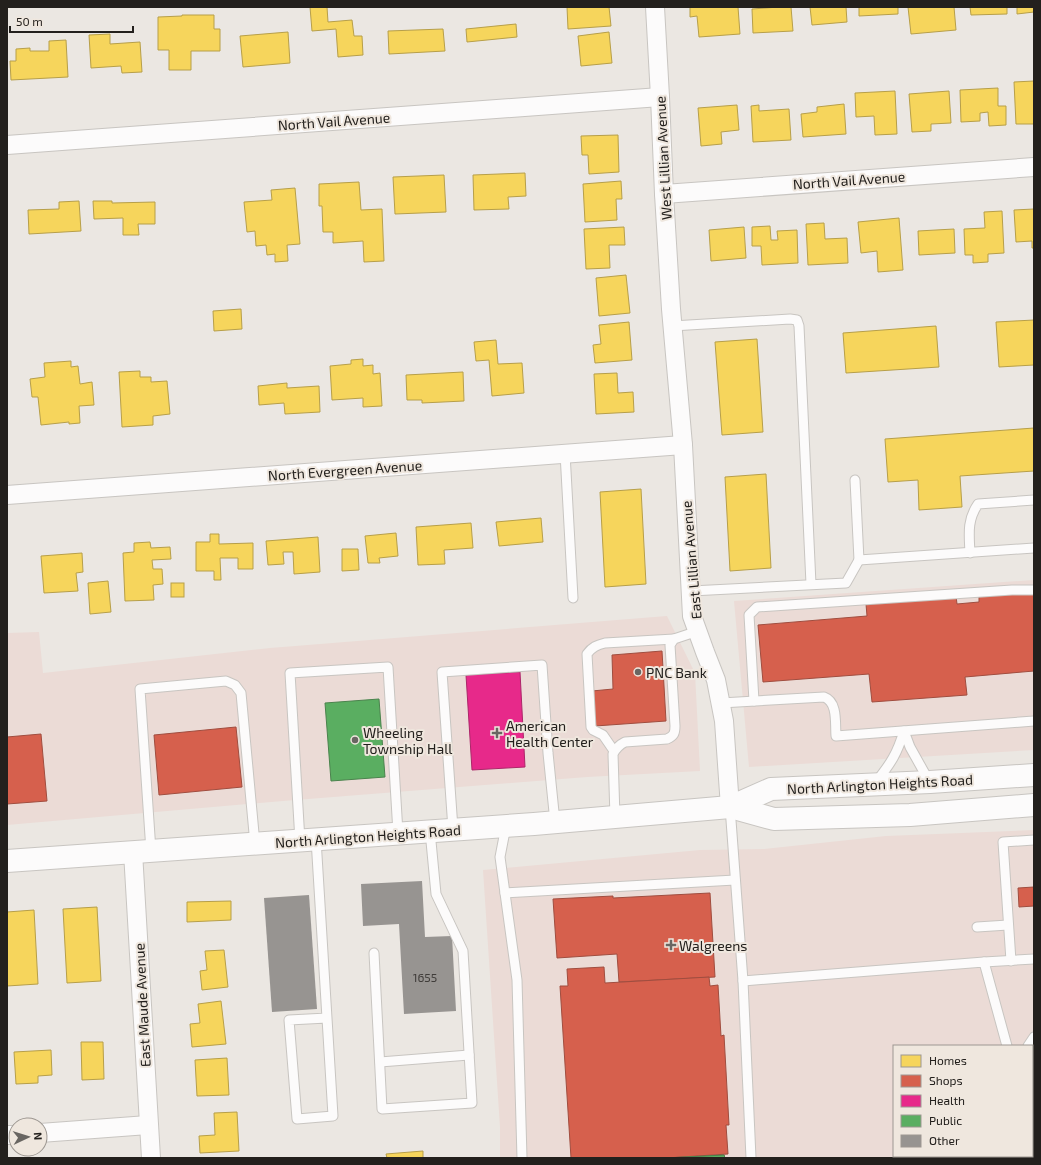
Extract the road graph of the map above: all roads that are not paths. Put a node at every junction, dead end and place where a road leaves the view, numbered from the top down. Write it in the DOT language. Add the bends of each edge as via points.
graph roads {
  1 [pos="655,7"];
  2 [pos="660,97"];
  3 [pos="7,145"];
  4 [pos="1034,167"];
  5 [pos="664,194"];
  6 [pos="672,318"];
  7 [pos="683,445"];
  8 [pos="565,454"];
  9 [pos="855,480"];
  10 [pos="7,495"];
  11 [pos="1034,500"];
  12 [pos="1034,548"];
  13 [pos="970,552"];
  14 [pos="859,560"];
  15 [pos="811,584"];
  16 [pos="1034,590"];
  17 [pos="691,591"];
  18 [pos="573,598"];
  19 [pos="698,631"];
  20 [pos="674,639"];
  21 [pos="754,701"];
  22 [pos="721,704"];
  23 [pos="1034,721"];
  24 [pos="904,731"];
  25 [pos="614,751"];
  26 [pos="1034,775"];
  27 [pos="930,782"];
  28 [pos="873,784"];
  29 [pos="1034,805"];
  30 [pos="730,807"];
  31 [pos="615,817"];
  32 [pos="555,822"];
  33 [pos="506,826"];
  34 [pos="453,829"];
  35 [pos="430,831"];
  36 [pos="398,833"];
  37 [pos="308,840"];
  38 [pos="1034,840"];
  39 [pos="255,844"];
  40 [pos="142,852"];
  41 [pos="7,861"];
  42 [pos="735,880"];
  43 [pos="505,893"];
  44 [pos="1008,925"];
  45 [pos="977,927"];
  46 [pos="374,953"];
  47 [pos="1034,960"];
  48 [pos="1011,961"];
  49 [pos="984,962"];
  50 [pos="743,981"];
  51 [pos="327,1018"];
  52 [pos="1007,1045"];
  53 [pos="469,1055"];
  54 [pos="1033,1060"];
  55 [pos="380,1062"];
  56 [pos="1034,1069"];
  57 [pos="148,1125"];
  58 [pos="48,1132"];
  59 [pos="151,1158"];
  60 [pos="522,1158"];
  61 [pos="751,1158"];
  1 -- 2 [label="street, West Lillian Avenue"];
  2 -- 3 [label="street, North Vail Avenue"];
  2 -- 5 [label="street, West Lillian Avenue"];
  4 -- 5 [label="street, North Vail Avenue"];
  5 -- 6 [label="street, West Lillian Avenue"];
  6 -- 7 [label="street, East Lillian Avenue"];
  6 -- 15 [label="lane" via="797,320"];
  7 -- 8 [label="street, North Evergreen Avenue"];
  7 -- 17 [label="street, East Lillian Avenue"];
  8 -- 10 [label="street, North Evergreen Avenue"];
  8 -- 18 [label="lane"];
  9 -- 14 [label="lane"];
  11 -- 13 [label="lane" via="978,504 972,513 968,532"];
  12 -- 13 [label="lane"];
  13 -- 14 [label="lane"];
  14 -- 15 [label="lane" via="846,583"];
  15 -- 17 [label="lane"];
  16 -- 21 [label="lane" via="757,607 749,615"];
  17 -- 19 [label="street, East Lillian Avenue" via="692,616"];
  19 -- 20 [label="lane"];
  19 -- 22 [label="street, East Lillian Avenue" via="716,680"];
  20 -- 25 [label="lane" via="670,645 675,733 667,739 625,742"];
  20 -- 25 [label="lane" via="605,643 596,646 587,654 591,727 603,735"];
  21 -- 22 [label="lane"];
  21 -- 24 [label="lane" via="824,696 832,702 836,736"];
  22 -- 30 [label="street, East Lillian Avenue"];
  23 -- 24 [label="lane"];
  24 -- 27 [label="lane"];
  24 -- 28 [label="lane" via="890,765"];
  25 -- 31 [label="lane"];
  26 -- 27 [label="main road, North Arlington Heights Road"];
  27 -- 28 [label="main road, North Arlington Heights Road"];
  28 -- 30 [label="main road, North Arlington Heights Road" via="771,789"];
  29 -- 30 [label="main road, North Arlington Heights Road" via="910,815 774,819"];
  30 -- 31 [label="main road, North Arlington Heights Road"];
  30 -- 42 [label="lane"];
  31 -- 32 [label="main road, North Arlington Heights Road"];
  32 -- 33 [label="main road, North Arlington Heights Road"];
  32 -- 34 [label="lane" via="542,665 442,672"];
  33 -- 34 [label="main road, North Arlington Heights Road"];
  33 -- 43 [label="lane" via="500,857"];
  34 -- 35 [label="main road, North Arlington Heights Road"];
  35 -- 36 [label="main road, North Arlington Heights Road"];
  35 -- 53 [label="lane" via="436,894 462,951"];
  36 -- 37 [label="main road, North Arlington Heights Road"];
  36 -- 37 [label="lane" via="388,667 290,673"];
  37 -- 39 [label="main road, North Arlington Heights Road"];
  37 -- 51 [label="lane"];
  38 -- 44 [label="lane" via="1002,842"];
  39 -- 40 [label="main road, North Arlington Heights Road"];
  39 -- 40 [label="lane" via="240,693 235,685 226,681 140,689 146,769"];
  40 -- 41 [label="main road, North Arlington Heights Road"];
  40 -- 57 [label="street, East Maude Avenue"];
  42 -- 43 [label="lane"];
  42 -- 50 [label="lane"];
  43 -- 60 [label="lane" via="517,980"];
  44 -- 45 [label="lane"];
  44 -- 48 [label="lane"];
  46 -- 55 [label="lane"];
  47 -- 48 [label="lane"];
  48 -- 49 [label="lane"];
  49 -- 50 [label="lane"];
  49 -- 52 [label="lane"];
  50 -- 61 [label="lane"];
  51 -- 51 [label="lane" via="333,1116 297,1119 289,1020"];
  53 -- 55 [label="lane"];
  53 -- 55 [label="lane" via="472,1102 382,1109"];
  54 -- 56 [label="lane"];
  57 -- 58 [label="street"];
  57 -- 59 [label="street, East Maude Avenue"];
}
